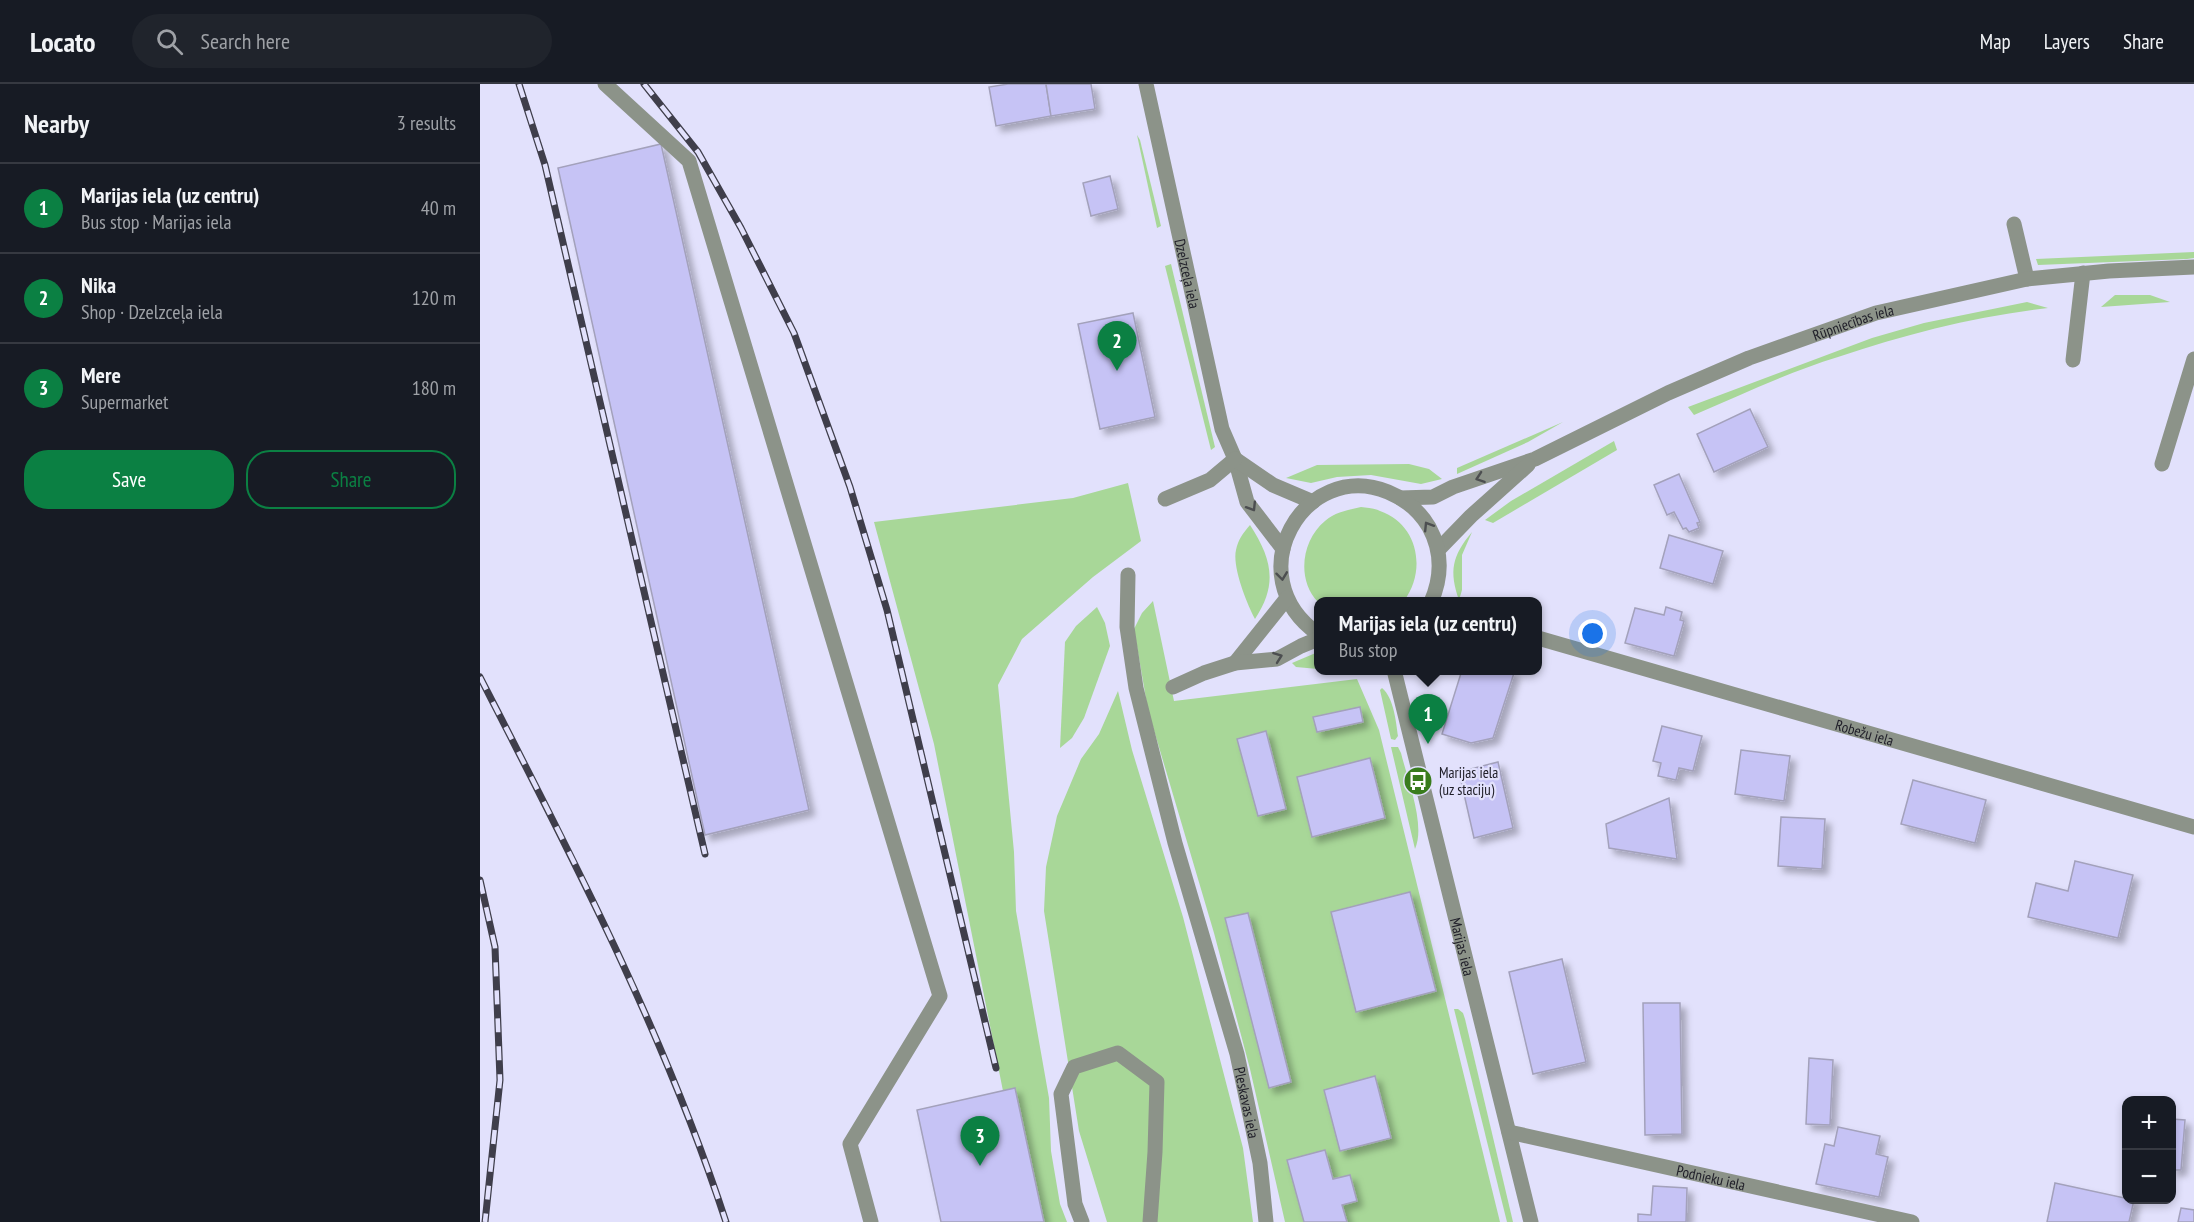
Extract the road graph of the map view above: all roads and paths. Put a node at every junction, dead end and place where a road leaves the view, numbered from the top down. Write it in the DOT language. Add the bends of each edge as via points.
graph roads {
  1 [pos="605,84"];
  2 [pos="1146,84"];
  3 [pos="2014,224"];
  4 [pos="2194,267"];
  5 [pos="2083,273"];
  6 [pos="2027,279"];
  7 [pos="2194,359"];
  8 [pos="2073,360"];
  9 [pos="1234,459"];
  10 [pos="1535,459"];
  11 [pos="2162,464"];
  12 [pos="1400,498"];
  13 [pos="1165,499"];
  14 [pos="1313,502"];
  15 [pos="1283,549"];
  16 [pos="1438,550"];
  17 [pos="1128,575"];
  18 [pos="1433,597"];
  19 [pos="1287,598"];
  20 [pos="1314,631"];
  21 [pos="1542,639"];
  22 [pos="1314,641"];
  23 [pos="1235,663"];
  24 [pos="1395,675"];
  25 [pos="1173,687"];
  26 [pos="2194,827"];
  27 [pos="1509,1132"];
  28 [pos="871,1222"];
  29 [pos="1082,1222"];
  30 [pos="1150,1222"];
  31 [pos="1266,1222"];
  32 [pos="1531,1222"];
  33 [pos="1912,1222"];
  1 -- 28 [label="street" via="689,161 940,996 850,1144"];
  2 -- 9 [label="street, Dzelzceļa iela" via="1222,429"];
  3 -- 6 [label="street"];
  4 -- 5 [label="street, Rūpniecības iela"];
  5 -- 6 [label="street, Rūpniecības iela"];
  5 -- 8 [label="street"];
  6 -- 10 [label="street, Rūpniecības iela" via="1876,313 1749,358"];
  7 -- 11 [label="street"];
  9 -- 13 [label="street" via="1210,480"];
  9 -- 14 [label="street" via="1273,485"];
  9 -- 15 [label="street, Dzelzceļa iela, one-way" via="1247,502"];
  10 -- 12 [label="street, Rūpniecības iela, one-way" via="1433,497"];
  10 -- 16 [label="street, Rūpniecības iela"];
  12 -- 14 [label="street" via="1364,487 1346,488"];
  16 -- 12 [label="street, one-way" via="1425,520"];
  14 -- 15 [label="street" via="1290,530"];
  15 -- 19 [label="street, one-way" via="1282,581"];
  16 -- 18 [label="street" via="1440,572"];
  17 -- 31 [label="street, Pleskavas iela" via="1127,627 1136,688 1175,843 1237,1054 1260,1163"];
  19 -- 20 [label="street"];
  19 -- 23 [label="street"];
  21 -- 26 [label="street, Robežu iela"];
  23 -- 22 [label="street, one-way" via="1277,660"];
  23 -- 25 [label="street"];
  24 -- 27 [label="street, Marijas iela"];
  27 -- 32 [label="street, Marijas iela"];
  27 -- 33 [label="street, Podnieku iela"];
  29 -- 30 [label="street" via="1075,1204 1061,1094 1074,1068 1118,1053 1157,1082"];
}
